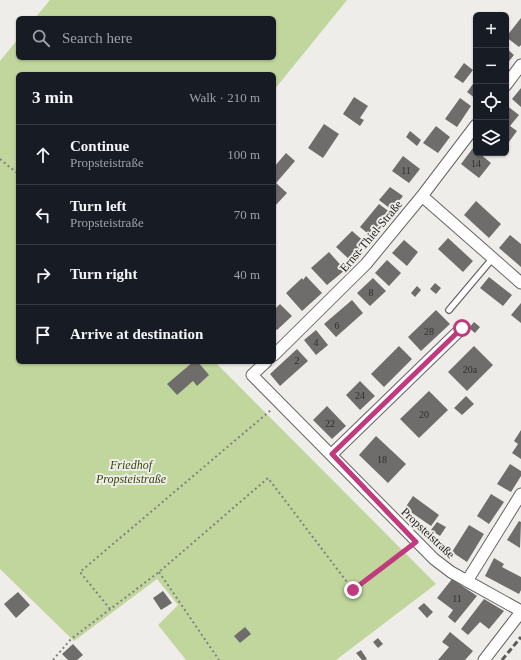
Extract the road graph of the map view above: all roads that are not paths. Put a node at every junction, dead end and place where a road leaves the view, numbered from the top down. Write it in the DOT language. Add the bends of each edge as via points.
graph roads {
  1 [pos="521,65"];
  2 [pos="507,84"];
  3 [pos="473,128"];
  4 [pos="422,196"];
  5 [pos="492,259"];
  6 [pos="521,283"];
  7 [pos="449,310"];
  8 [pos="462,328"];
  9 [pos="276,352"];
  10 [pos="264,364"];
  11 [pos="332,454"];
  12 [pos="521,494"];
  13 [pos="467,581"];
  14 [pos="521,611"];
  15 [pos="484,660"];
  1 -- 2 [label="street"];
  3 -- 4 [label="street, Ernst-Thiel-Straße"];
  4 -- 5 [label="street"];
  4 -- 9 [label="street, Ernst-Thiel-Straße" via="366,264"];
  5 -- 6 [label="street"];
  5 -- 7 [label="lane"];
  8 -- 11 [label="street"];
  10 -- 11 [label="street, Propsteistraße" via="252,375"];
  11 -- 13 [label="street, Propsteistraße" via="434,559"];
  12 -- 13 [label="street"];
  13 -- 14 [label="street, Propsteistraße"];
  14 -- 15 [label="street"];
}
